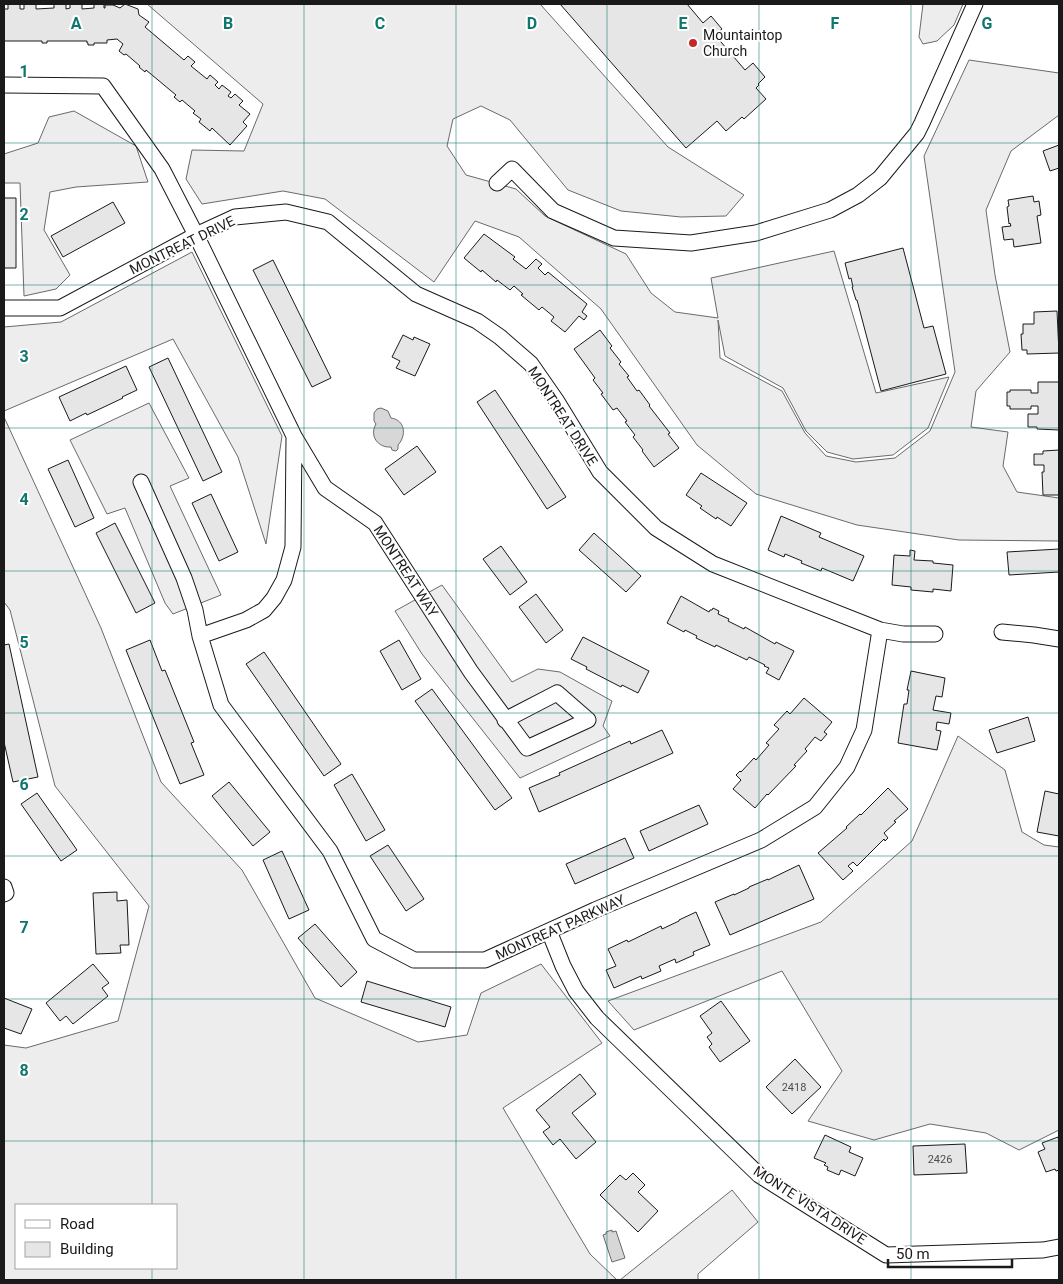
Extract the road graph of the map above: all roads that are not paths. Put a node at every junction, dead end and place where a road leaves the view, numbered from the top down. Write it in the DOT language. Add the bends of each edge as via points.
graph roads {
  1 [pos="975,4"];
  2 [pos="4,85"];
  3 [pos="497,183"];
  4 [pos="196,235"];
  5 [pos="4,308"];
  6 [pos="294,436"];
  7 [pos="141,482"];
  8 [pos="880,630"];
  9 [pos="1002,632"];
  10 [pos="935,634"];
  11 [pos="200,636"];
  12 [pos="1059,639"];
  13 [pos="505,720"];
  14 [pos="4,887"];
  15 [pos="4,894"];
  16 [pos="549,931"];
  17 [pos="1059,1247"];
  1 -- 3 [label="street" via="917,133 880,178 830,210 756,233 691,243 614,238 553,211 512,169"];
  2 -- 4 [label="street, MONTREAT WAY" via="103,86 162,170"];
  4 -- 5 [label="street, MONTREAT DRIVE" via="60,308"];
  4 -- 6 [label="street, MONTREAT WAY"];
  4 -- 8 [label="street, MONTREAT DRIVE" via="235,217 286,212 328,222 416,294 477,321 531,364 600,472 656,528 713,564"];
  6 -- 11 [label="street, MONTREAT WAY" via="292,547 284,580 264,610"];
  6 -- 13 [label="street, MONTREAT WAY" via="325,488 375,523"];
  7 -- 11 [label="street, MONTREAT PARKWAY" via="184,578"];
  8 -- 10 [label="street, MONTREAT DRIVE"];
  8 -- 16 [label="street, MONTREAT PARKWAY" via="864,730 847,766 816,806 761,840"];
  9 -- 12 [label="street"];
  11 -- 16 [label="street, MONTREAT PARKWAY" via="221,705 330,851 374,939 414,960 485,960"];
  13 -- 13 [label="street, MONTREAT WAY" via="527,748 588,720 557,693"];
  14 -- 15 [label="street"];
  16 -- 17 [label="street, MONTE VISTA DRIVE" via="576,991 597,1018 759,1175 886,1255"];
}
